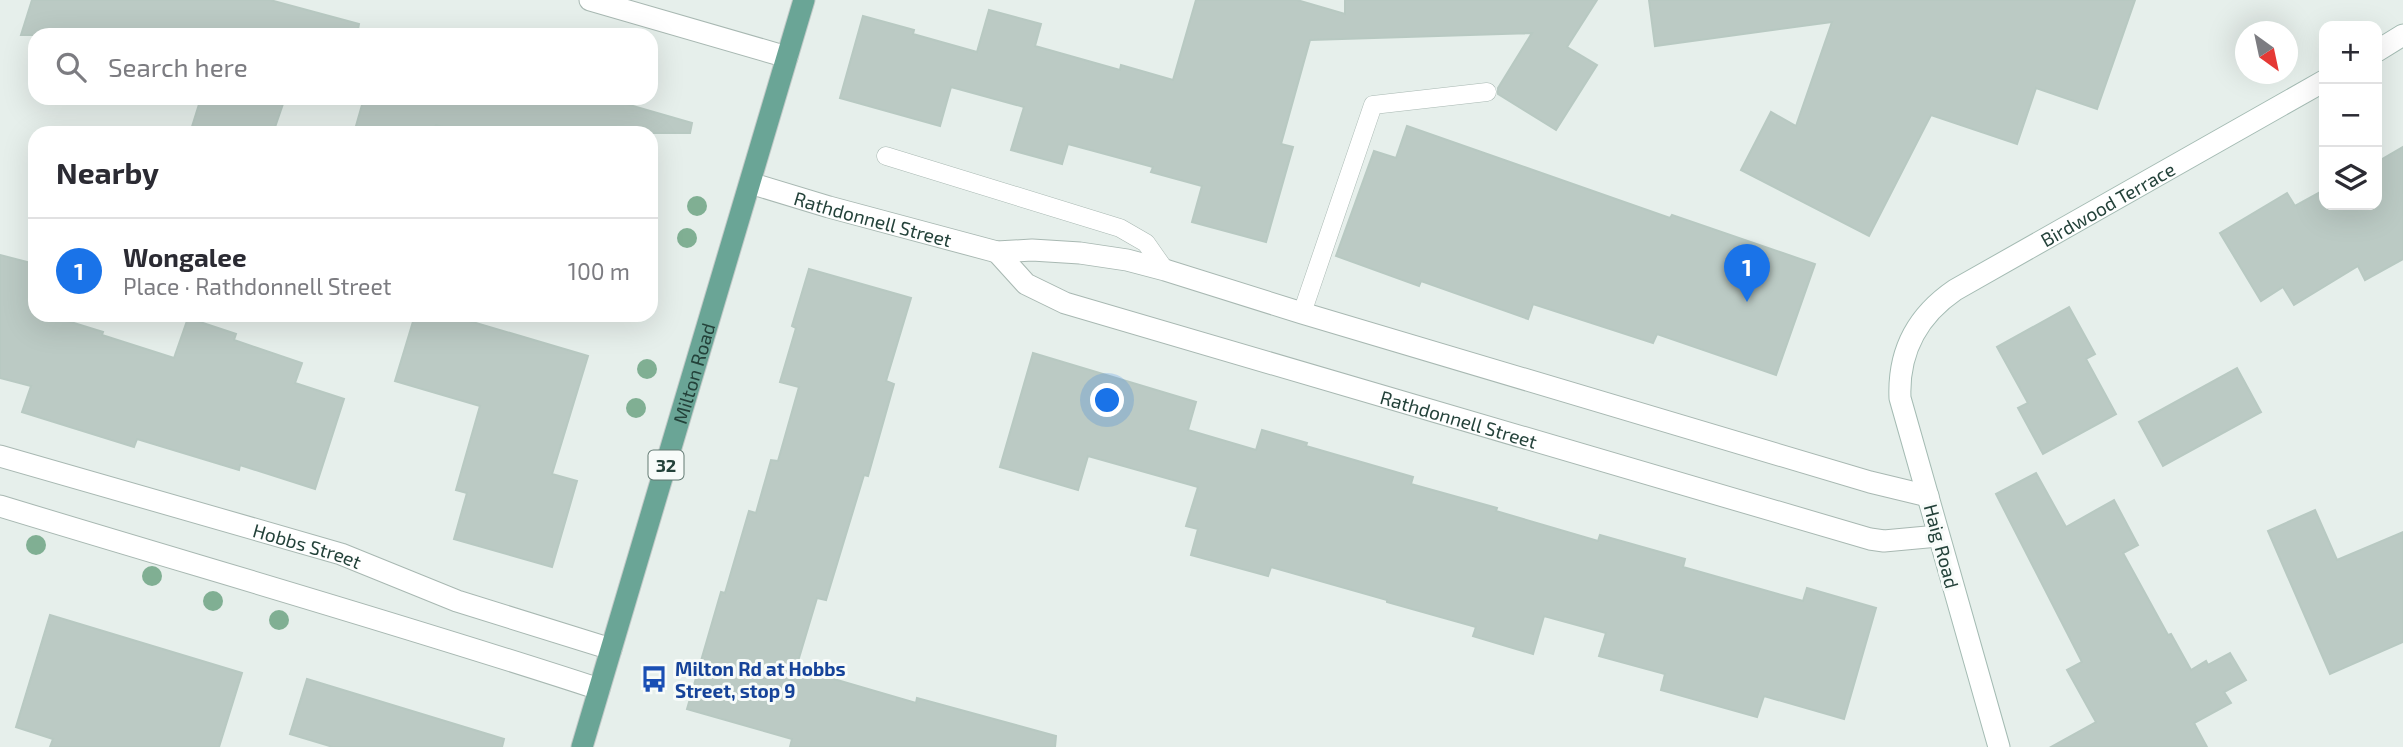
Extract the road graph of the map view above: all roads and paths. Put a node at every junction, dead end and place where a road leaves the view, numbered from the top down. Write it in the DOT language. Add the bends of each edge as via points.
graph roads {
  1 [pos="590,0"];
  2 [pos="804,0"];
  3 [pos="2403,36"];
  4 [pos="2382,48"];
  5 [pos="787,57"];
  6 [pos="2319,84"];
  7 [pos="1487,92"];
  8 [pos="886,156"];
  9 [pos="750,183"];
  10 [pos="998,252"];
  11 [pos="1165,270"];
  12 [pos="1303,313"];
  13 [pos="1908,344"];
  14 [pos="0,456"];
  15 [pos="1928,496"];
  16 [pos="0,506"];
  17 [pos="1938,536"];
  18 [pos="611,649"];
  19 [pos="599,689"];
  20 [pos="582,747"];
  21 [pos="1999,747"];
  1 -- 5 [label="street"];
  2 -- 5 [label="main road, Milton Road / 32"];
  3 -- 4 [label="street"];
  5 -- 9 [label="main road, Milton Road / 32"];
  6 -- 13 [label="street, Birdwood Terrace" via="1955,290 1923,317"];
  7 -- 12 [label="lane" via="1373,96"];
  8 -- 11 [label="lane" via="1120,228 1146,243"];
  9 -- 10 [label="street, Rathdonnell Street"];
  9 -- 18 [label="main road, Milton Road / 32"];
  10 -- 11 [label="street, Rathdonnell Street" via="1090,254"];
  10 -- 17 [label="street, Rathdonnell Street" via="1026,284 1065,303 1870,539"];
  11 -- 12 [label="street, Rathdonnell Street"];
  12 -- 15 [label="street, Rathdonnell Street"];
  13 -- 15 [label="street, Haig Road" via="1900,398"];
  14 -- 18 [label="street, Hobbs Street" via="341,554 457,601"];
  15 -- 17 [label="street, Haig Road"];
  16 -- 19 [label="street"];
  17 -- 21 [label="street, Haig Road"];
  18 -- 19 [label="main road, Milton Road / 32"];
  19 -- 20 [label="main road, Milton Road / 32"];
}
